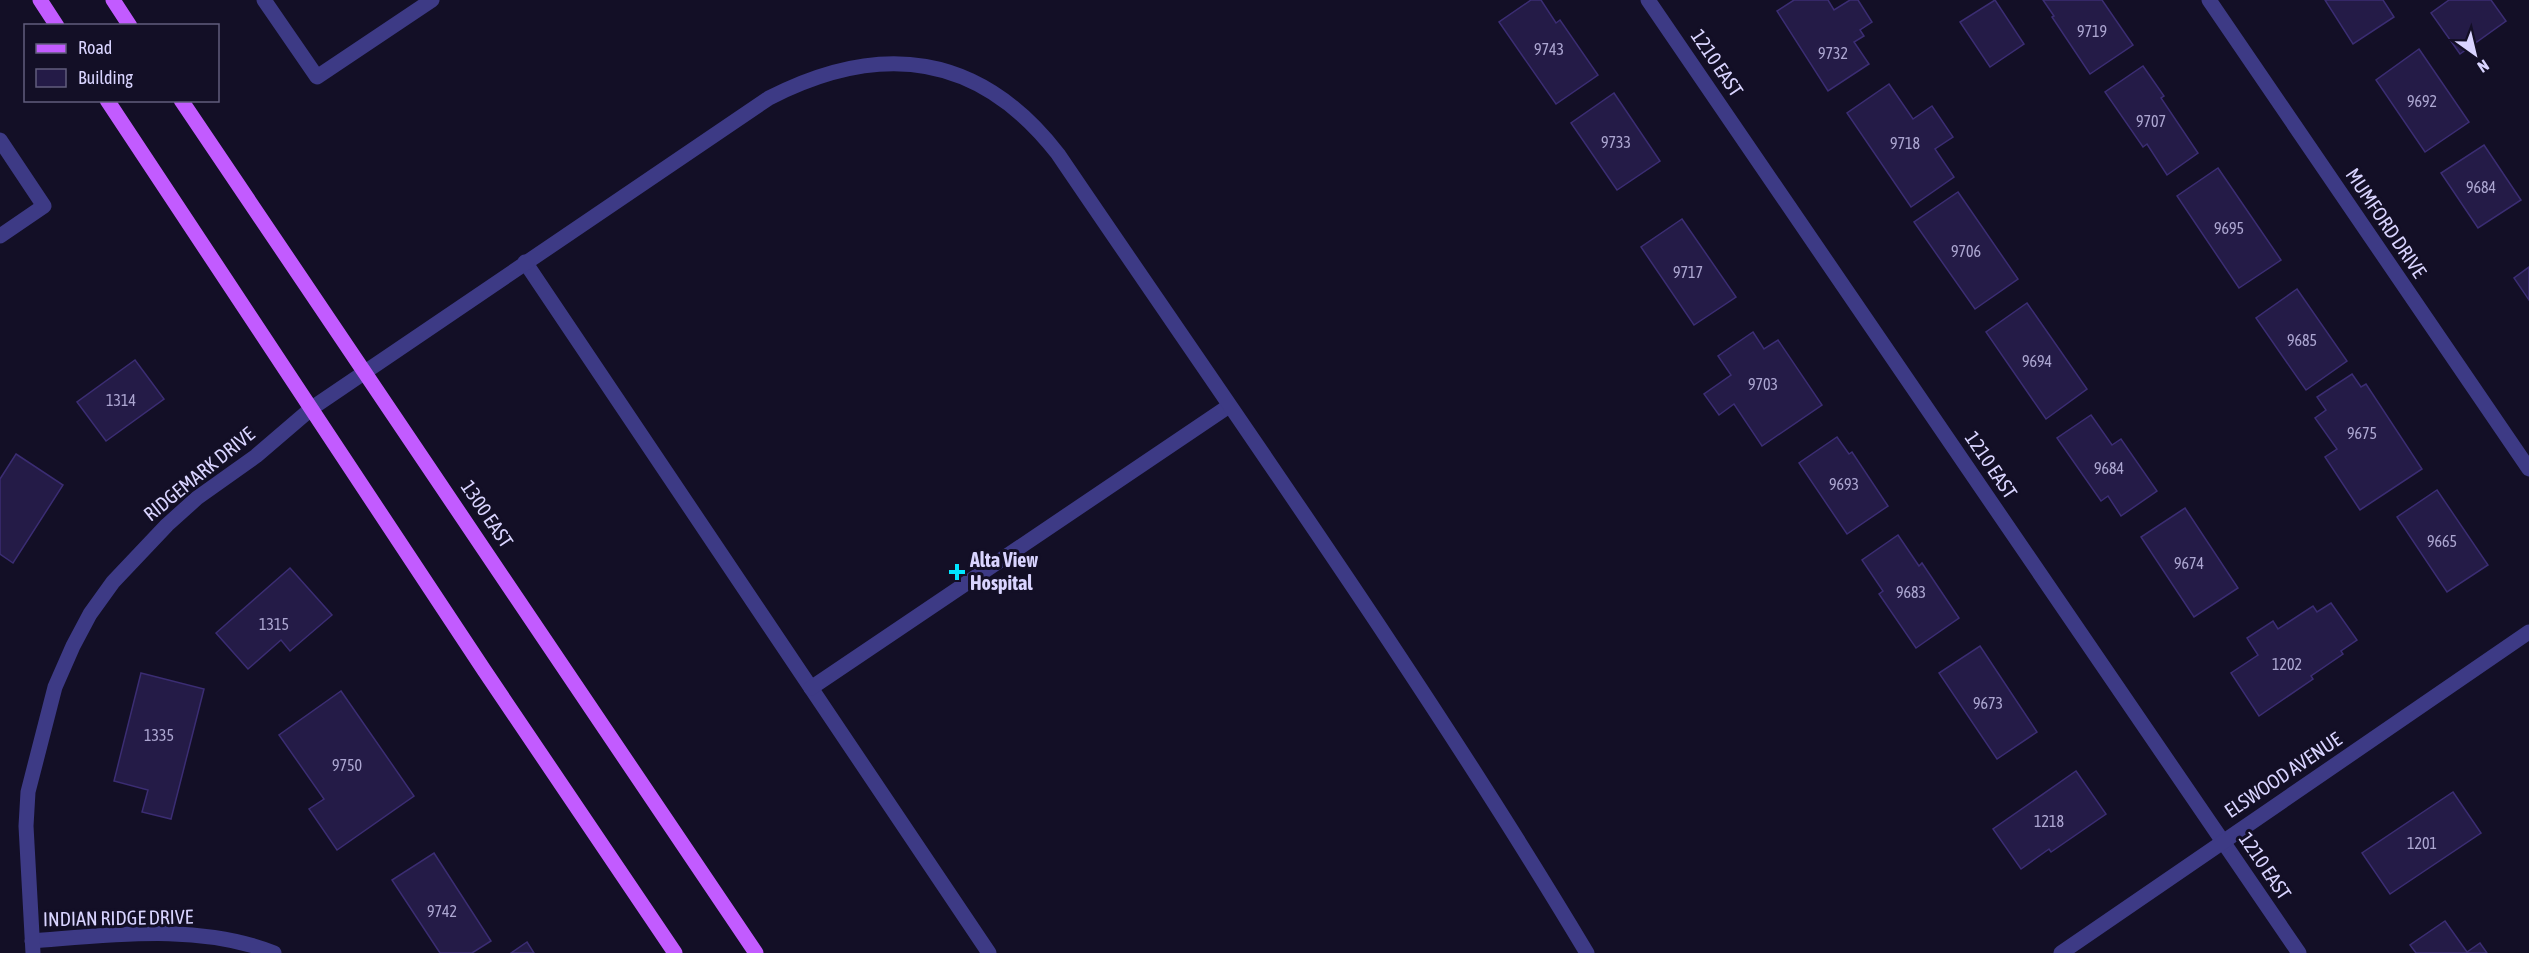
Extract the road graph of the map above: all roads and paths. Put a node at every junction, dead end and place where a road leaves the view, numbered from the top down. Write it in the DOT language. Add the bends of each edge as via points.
graph roads {
  1 [pos="40,0"];
  2 [pos="113,0"];
  3 [pos="264,0"];
  4 [pos="432,0"];
  5 [pos="1648,0"];
  6 [pos="2209,0"];
  7 [pos="56,24"];
  8 [pos="129,24"];
  9 [pos="108,102"];
  10 [pos="182,102"];
  11 [pos="0,140"];
  12 [pos="0,236"];
  13 [pos="525,262"];
  14 [pos="366,371"];
  15 [pos="1229,406"];
  16 [pos="312,408"];
  17 [pos="2529,469"];
  18 [pos="2529,632"];
  19 [pos="811,688"];
  20 [pos="2223,842"];
  21 [pos="33,947"];
  22 [pos="274,953"];
  23 [pos="675,953"];
  24 [pos="756,953"];
  25 [pos="989,953"];
  26 [pos="1587,953"];
  27 [pos="2061,953"];
  28 [pos="2299,953"];
  1 -- 7 [label="main road"];
  2 -- 8 [label="main road"];
  3 -- 4 [label="street" via="317,77"];
  5 -- 20 [label="street, 1210 EAST"];
  6 -- 17 [label="street, MUMFORD DRIVE"];
  9 -- 16 [label="main road"];
  10 -- 14 [label="main road, 1300 EAST"];
  11 -- 12 [label="street" via="44,206"];
  13 -- 14 [label="street, RIDGEMARK DRIVE"];
  13 -- 15 [label="street, RIDGEMARK DRIVE" via="738,118 800,82 834,70 870,65 925,67 978,84 1008,102 1041,132"];
  13 -- 19 [label="street"];
  14 -- 16 [label="street, RIDGEMARK DRIVE"];
  14 -- 24 [label="main road, 1300 EAST"];
  15 -- 19 [label="street"];
  15 -- 26 [label="street, RIDGEMARK DRIVE" via="1485,786"];
  16 -- 21 [label="street, RIDGEMARK DRIVE" via="160,532 113,582 90,614 56,687 28,792 26,826"];
  16 -- 23 [label="main road"];
  18 -- 20 [label="street, ELSWOOD AVENUE"];
  19 -- 25 [label="street"];
  20 -- 27 [label="street, ELSWOOD AVENUE"];
  20 -- 28 [label="street, 1210 EAST"];
  21 -- 22 [label="street, INDIAN RIDGE DRIVE" via="176,934 252,944"];
}
